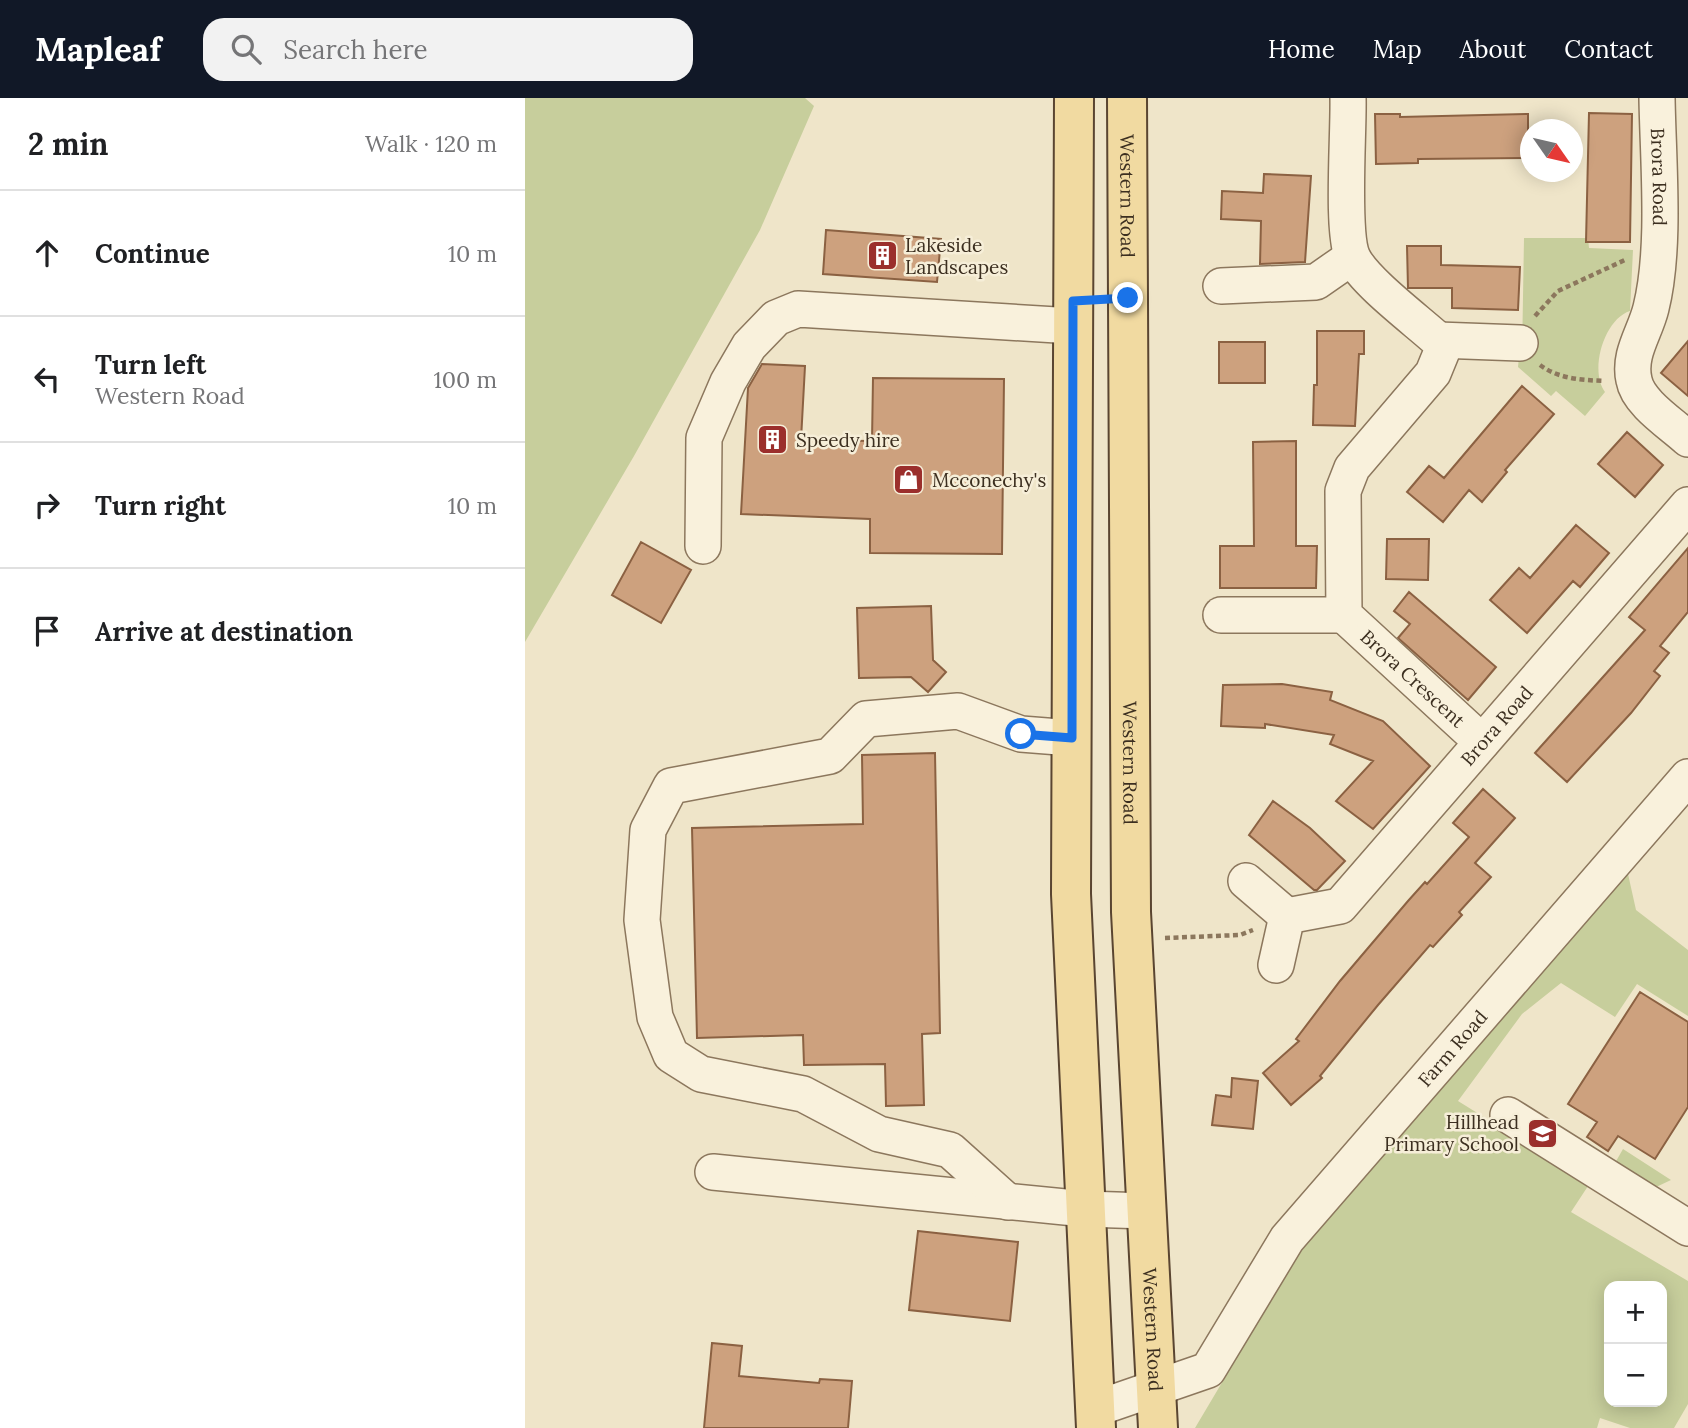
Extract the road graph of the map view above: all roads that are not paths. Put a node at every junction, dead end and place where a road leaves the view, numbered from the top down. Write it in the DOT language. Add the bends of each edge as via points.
graph roads {
  1 [pos="1074,98"];
  2 [pos="1128,98"];
  3 [pos="1347,98"];
  4 [pos="1657,98"];
  5 [pos="1673,204"];
  6 [pos="1352,257"];
  7 [pos="1221,286"];
  8 [pos="1128,298"];
  9 [pos="1073,314"];
  10 [pos="1438,340"];
  11 [pos="1520,344"];
  12 [pos="1688,439"];
  13 [pos="1688,505"];
  14 [pos="703,547"];
  15 [pos="1221,615"];
  16 [pos="1343,615"];
  17 [pos="1072,738"];
  18 [pos="1482,742"];
  19 [pos="1688,778"];
  20 [pos="1246,881"];
  21 [pos="1287,916"];
  22 [pos="1276,965"];
  23 [pos="1508,1115"];
  24 [pos="713,1172"];
  25 [pos="1008,1202"];
  26 [pos="1086,1209"];
  27 [pos="1147,1211"];
  28 [pos="1688,1228"];
  29 [pos="1156,1390"];
  30 [pos="1095,1419"];
  31 [pos="1159,1428"];
  1 -- 9 [label="main road"];
  2 -- 8 [label="main road, Western Road"];
  3 -- 6 [label="street"];
  4 -- 5 [label="street, Brora Road"];
  5 -- 12 [label="street, Brora Road" via="1658,247 1651,308 1635,351 1634,382 1647,402"];
  6 -- 7 [label="street" via="1316,282"];
  6 -- 10 [label="street"];
  8 -- 9 [label="main road"];
  8 -- 27 [label="main road, Western Road" via="1131,912"];
  9 -- 14 [label="street" via="798,309 776,318 727,382 704,438"];
  9 -- 17 [label="main road"];
  10 -- 11 [label="street"];
  10 -- 16 [label="street, Brora Crescent" via="1442,351 1433,373 1352,468 1343,491"];
  13 -- 18 [label="street, Brora Road"];
  15 -- 16 [label="street, Brora Crescent"];
  16 -- 18 [label="street, Brora Crescent"];
  17 -- 25 [label="street" via="1021,734 958,711 866,719 830,756 671,786 648,830 642,920 655,1017 671,1055 701,1074 803,1094 879,1135 950,1150"];
  17 -- 26 [label="main road" via="1071,894"];
  18 -- 21 [label="street, Brora Road" via="1340,906"];
  19 -- 29 [label="street, Farm Road" via="1287,1240 1208,1370"];
  20 -- 21 [label="street"];
  21 -- 22 [label="street"];
  23 -- 28 [label="street"];
  24 -- 25 [label="street"];
  25 -- 26 [label="street"];
  26 -- 27 [label="street"];
  26 -- 30 [label="main road"];
  27 -- 29 [label="main road, Western Road"];
  29 -- 30 [label="street, Farm Road"];
  29 -- 31 [label="main road, Western Road"];
}
